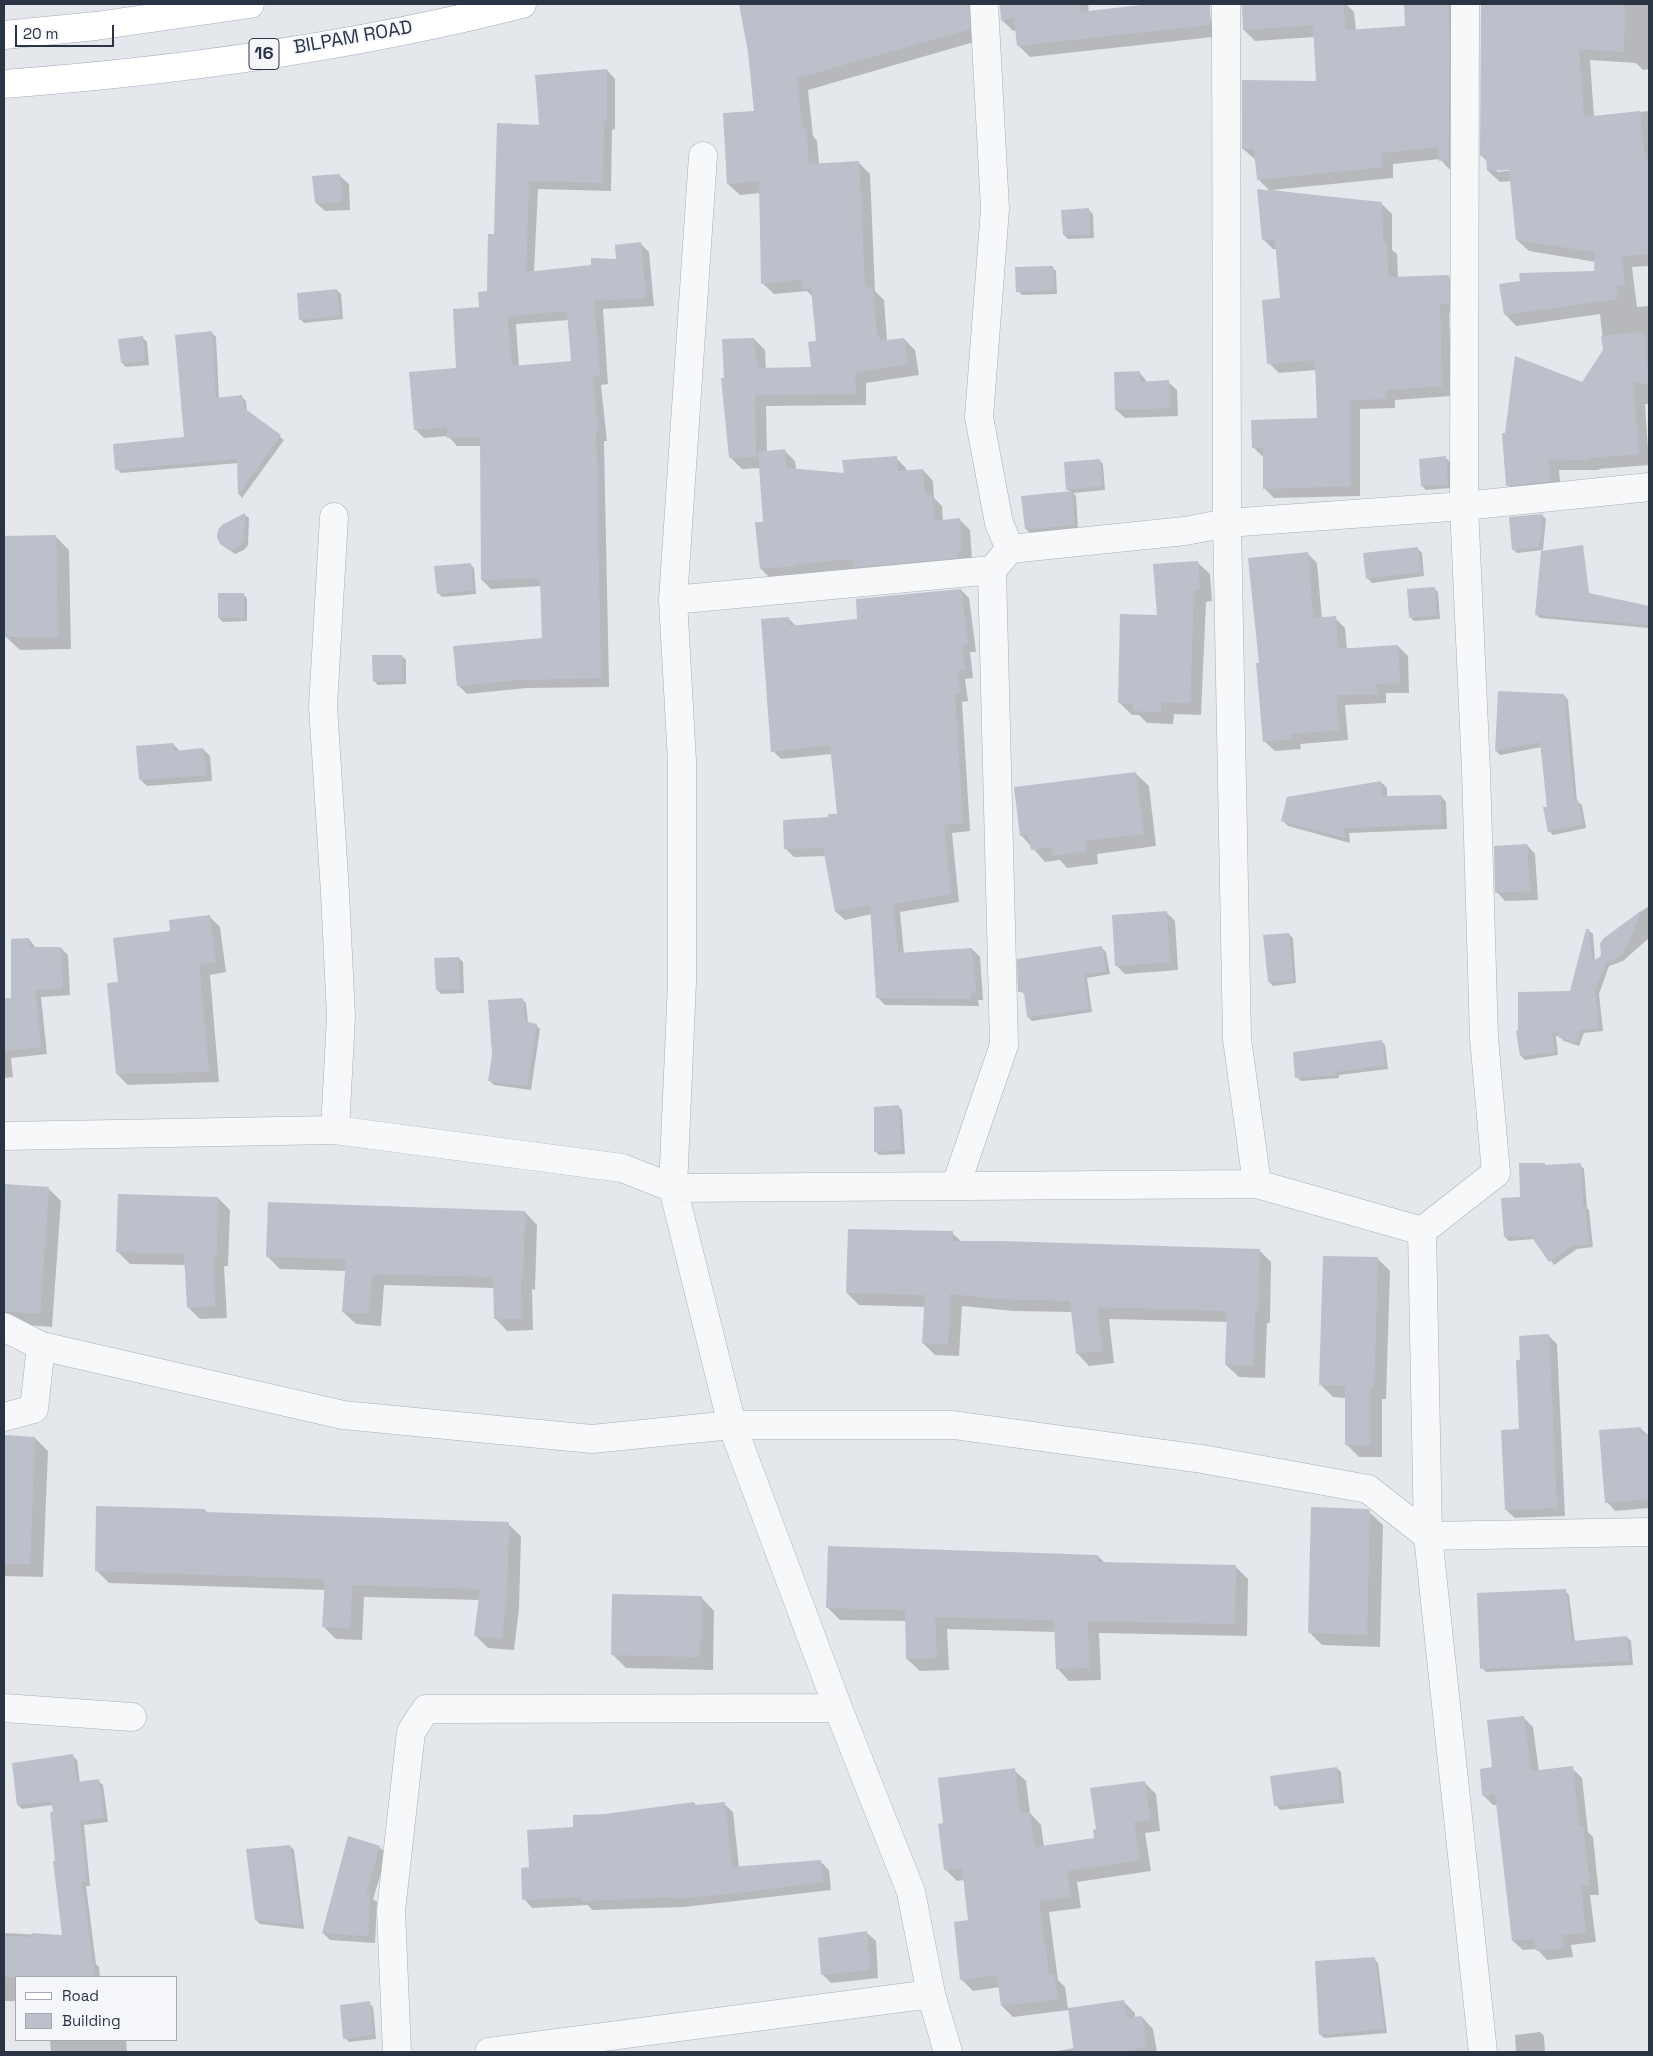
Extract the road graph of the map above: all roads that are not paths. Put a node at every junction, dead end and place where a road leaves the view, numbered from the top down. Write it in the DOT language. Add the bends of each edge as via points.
graph roads {
  1 [pos="250,4"];
  2 [pos="522,4"];
  3 [pos="984,4"];
  4 [pos="1226,4"];
  5 [pos="1465,4"];
  6 [pos="4,35"];
  7 [pos="4,84"];
  8 [pos="703,156"];
  9 [pos="1649,488"];
  10 [pos="1464,506"];
  11 [pos="334,517"];
  12 [pos="1227,523"];
  13 [pos="1010,549"];
  14 [pos="992,570"];
  15 [pos="673,600"];
  16 [pos="334,1130"];
  17 [pos="4,1136"];
  18 [pos="1256,1184"];
  19 [pos="956,1186"];
  20 [pos="673,1188"];
  21 [pos="1422,1231"];
  22 [pos="4,1327"];
  23 [pos="41,1346"];
  24 [pos="4,1416"];
  25 [pos="732,1425"];
  26 [pos="1649,1532"];
  27 [pos="1428,1536"];
  28 [pos="4,1708"];
  29 [pos="838,1708"];
  30 [pos="132,1717"];
  31 [pos="932,1994"];
  32 [pos="397,2052"];
  33 [pos="489,2052"];
  34 [pos="948,2052"];
  35 [pos="1483,2052"];
  1 -- 6 [label="main road" via="96,26"];
  2 -- 7 [label="main road, BILPAM ROAD / 16" via="363,38 213,62"];
  3 -- 13 [label="street" via="995,209 978,417 999,522"];
  4 -- 12 [label="street"];
  5 -- 10 [label="street"];
  8 -- 15 [label="street"];
  9 -- 10 [label="street"];
  10 -- 12 [label="street"];
  10 -- 21 [label="street" via="1477,781 1484,1038 1496,1173"];
  11 -- 16 [label="street" via="323,706 341,1016"];
  12 -- 13 [label="street" via="1185,531"];
  12 -- 18 [label="street" via="1237,1039"];
  13 -- 14 [label="street"];
  14 -- 15 [label="street"];
  14 -- 19 [label="street" via="1004,1045"];
  15 -- 20 [label="street" via="682,760 682,982"];
  16 -- 17 [label="street"];
  16 -- 20 [label="street" via="622,1168"];
  18 -- 19 [label="street"];
  18 -- 21 [label="street"];
  19 -- 20 [label="street"];
  20 -- 25 [label="street"];
  21 -- 27 [label="street"];
  22 -- 23 [label="street"];
  23 -- 24 [label="street" via="34,1409"];
  23 -- 25 [label="street" via="343,1416 592,1439"];
  25 -- 27 [label="street" via="953,1425 1202,1459 1368,1489"];
  25 -- 29 [label="street"];
  26 -- 27 [label="street"];
  27 -- 35 [label="street"];
  28 -- 30 [label="street"];
  29 -- 31 [label="street" via="911,1892"];
  29 -- 32 [label="street" via="426,1709 411,1732 391,1911"];
  31 -- 33 [label="street"];
  31 -- 34 [label="street"];
}
